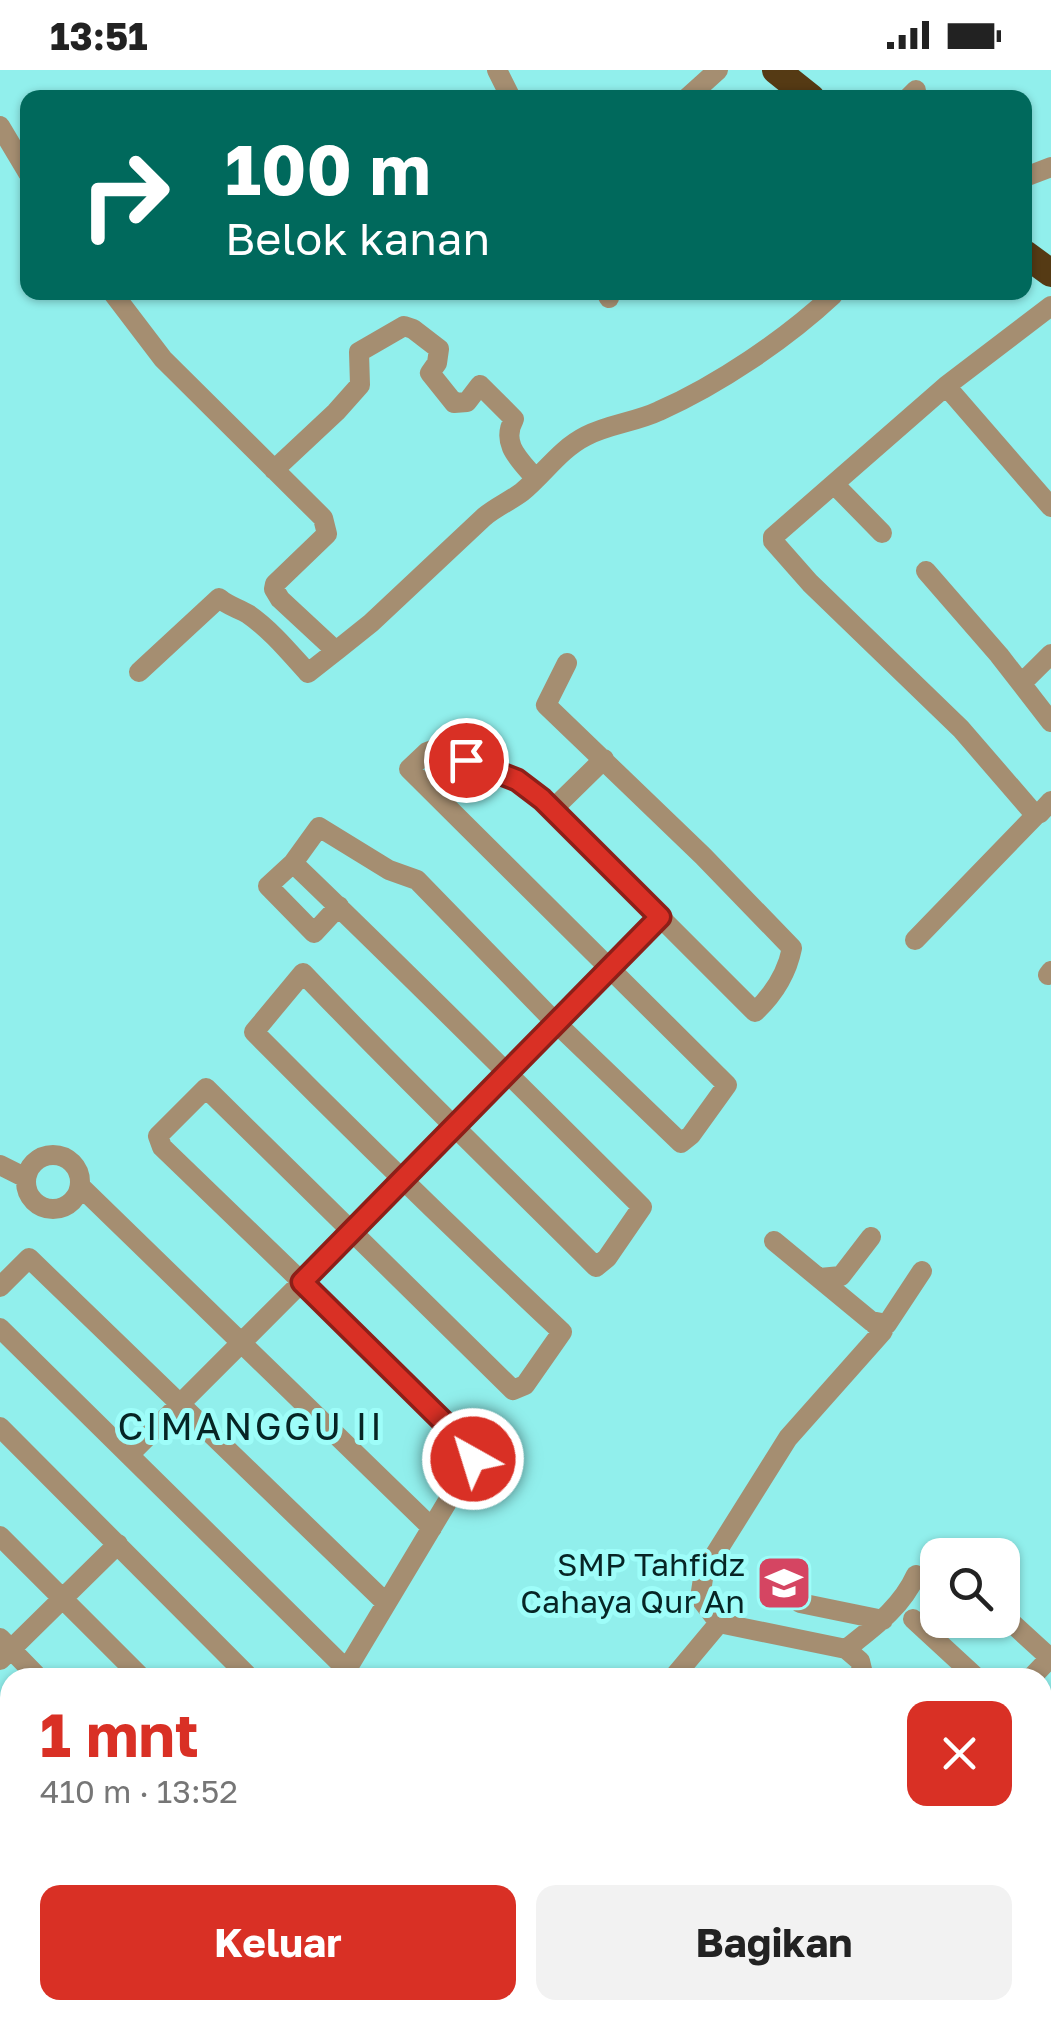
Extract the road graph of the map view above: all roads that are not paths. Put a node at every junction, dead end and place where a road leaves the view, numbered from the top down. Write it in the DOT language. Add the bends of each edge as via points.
graph roads {
  1 [pos="718,70"];
  2 [pos="776,70"];
  3 [pos="696,90"];
  4 [pos="801,90"];
  5 [pos="0,126"];
  6 [pos="20,160"];
  7 [pos="118,300"];
  8 [pos="827,300"];
  9 [pos="1051,306"];
  10 [pos="946,386"];
  11 [pos="274,470"];
  12 [pos="536,479"];
  13 [pos="834,484"];
  14 [pos="1051,507"];
  15 [pos="882,533"];
  16 [pos="926,571"];
  17 [pos="336,651"];
  18 [pos="1051,654"];
  19 [pos="567,663"];
  20 [pos="139,672"];
  21 [pos="1022,683"];
  22 [pos="1051,722"];
  23 [pos="604,759"];
  24 [pos="1044,808"];
  25 [pos="552,810"];
  26 [pos="293,863"];
  27 [pos="338,906"];
  28 [pos="660,917"];
  29 [pos="915,940"];
  30 [pos="608,969"];
  31 [pos="555,1022"];
  32 [pos="506,1072"];
  33 [pos="452,1127"];
  34 [pos="0,1165"];
  35 [pos="26,1178"];
  36 [pos="402,1178"];
  37 [pos="80,1188"];
  38 [pos="350,1232"];
  39 [pos="871,1236"];
  40 [pos="774,1241"];
  41 [pos="922,1271"];
  42 [pos="820,1278"];
  43 [pos="302,1282"];
  44 [pos="0,1287"];
  45 [pos="871,1321"];
  46 [pos="0,1328"];
  47 [pos="240,1344"];
  48 [pos="181,1406"];
  49 [pos="0,1427"];
  50 [pos="130,1455"];
  51 [pos="432,1528"];
  52 [pos="0,1536"];
  53 [pos="118,1544"];
  54 [pos="916,1575"];
  55 [pos="63,1598"];
  56 [pos="385,1602"];
  57 [pos="800,1604"];
  58 [pos="912,1619"];
  59 [pos="883,1620"];
  60 [pos="719,1624"];
  61 [pos="1020,1630"];
  62 [pos="4,1649"];
  63 [pos="846,1649"];
  64 [pos="27,1668"];
  65 [pos="132,1668"];
  66 [pos="240,1668"];
  67 [pos="682,1668"];
  68 [pos="862,1668"];
  69 [pos="966,1668"];
  70 [pos="1040,1668"];
  1 -- 3 [label="street"];
  2 -- 4 [label="highway"];
  5 -- 6 [label="street"];
  7 -- 11 [label="street" via="162,359"];
  8 -- 12 [label="street" via="752,358 663,410 586,436"];
  9 -- 10 [label="street"];
  10 -- 13 [label="street"];
  10 -- 14 [label="street"];
  11 -- 12 [label="street" via="360,385 359,352 404,326 439,349 430,373 454,403 467,402 480,386 514,419 507,431 511,450"];
  11 -- 17 [label="street" via="328,526 322,541 274,589"];
  12 -- 17 [label="street" via="484,517"];
  13 -- 15 [label="street"];
  13 -- 24 [label="street" via="773,537 774,545 961,729 1030,810"];
  16 -- 21 [label="street"];
  17 -- 20 [label="street" via="308,673 246,612 219,598"];
  18 -- 21 [label="street"];
  19 -- 23 [label="street" via="546,705"];
  21 -- 22 [label="street"];
  23 -- 25 [label="street"];
  23 -- 28 [label="street" via="792,948 770,998 755,1012"];
  24 -- 29 [label="street"];
  25 -- 28 [label="street"];
  25 -- 30 [label="street" via="517,780 440,747 409,769"];
  26 -- 27 [label="street"];
  26 -- 27 [label="street" via="268,886 314,933"];
  26 -- 31 [label="street" via="320,828 417,880"];
  27 -- 32 [label="street"];
  28 -- 30 [label="street"];
  30 -- 31 [label="street"];
  30 -- 31 [label="street" via="727,1085 691,1135 681,1143"];
  31 -- 32 [label="street"];
  32 -- 33 [label="street"];
  32 -- 33 [label="street" via="642,1207 607,1258 596,1267"];
  33 -- 36 [label="street"];
  33 -- 36 [label="street" via="302,973 254,1032"];
  34 -- 35 [label="street"];
  35 -- 37 [label="street" via="29,1195 50,1209 66,1206"];
  35 -- 37 [label="street" via="34,1163 57,1155 78,1169"];
  36 -- 38 [label="street"];
  36 -- 38 [label="street" via="562,1332 525,1385 513,1390"];
  37 -- 47 [label="street"];
  38 -- 43 [label="street"];
  38 -- 43 [label="street" via="206,1088 158,1136"];
  39 -- 42 [label="street" via="841,1276"];
  40 -- 42 [label="street"];
  41 -- 45 [label="street" via="887,1324"];
  42 -- 45 [label="street"];
  43 -- 47 [label="street"];
  43 -- 51 [label="street" via="472,1452"];
  44 -- 48 [label="street" via="28,1258"];
  45 -- 60 [label="street" via="883,1331 788,1438 704,1572 700,1598"];
  46 -- 50 [label="street"];
  47 -- 48 [label="street"];
  47 -- 51 [label="street"];
  48 -- 50 [label="street"];
  48 -- 56 [label="street"];
  49 -- 53 [label="street"];
  50 -- 56 [label="street" via="340,1663 350,1664"];
  51 -- 56 [label="street"];
  52 -- 55 [label="street"];
  53 -- 55 [label="street"];
  53 -- 66 [label="street"];
  54 -- 59 [label="street"];
  55 -- 62 [label="street"];
  55 -- 65 [label="street"];
  57 -- 59 [label="street"];
  58 -- 69 [label="street"];
  59 -- 63 [label="street"];
  60 -- 63 [label="street"];
  60 -- 67 [label="street"];
  61 -- 70 [label="street" via="1050,1658"];
  62 -- 64 [label="street"];
  63 -- 68 [label="street"];
}
